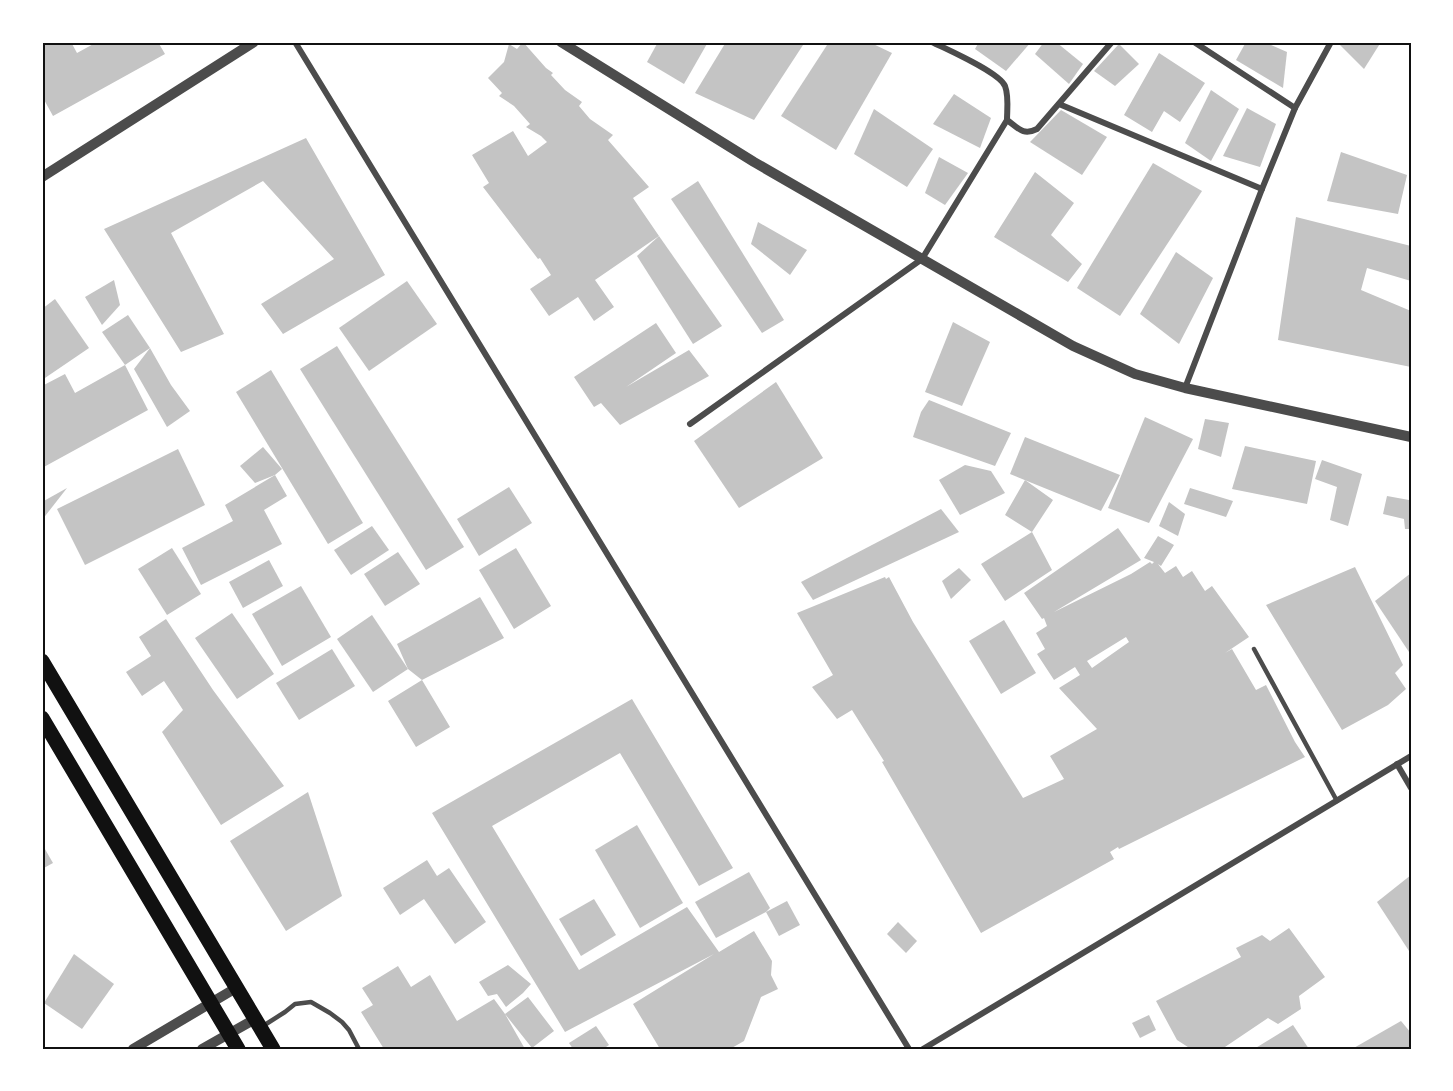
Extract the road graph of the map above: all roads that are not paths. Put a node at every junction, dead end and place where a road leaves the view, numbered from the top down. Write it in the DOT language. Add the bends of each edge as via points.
graph roads {
  1 [pos="254,42"];
  2 [pos="295,42"];
  3 [pos="561,42"];
  4 [pos="932,42"];
  5 [pos="1112,42"];
  6 [pos="1194,42"];
  7 [pos="1331,42"];
  8 [pos="1059,104"];
  9 [pos="1295,108"];
  10 [pos="1007,120"];
  11 [pos="42,177"];
  12 [pos="1262,189"];
  13 [pos="922,259"];
  14 [pos="1185,388"];
  15 [pos="690,424"];
  16 [pos="1411,437"];
  17 [pos="1254,649"];
  18 [pos="42,661"];
  19 [pos="42,718"];
  20 [pos="1411,756"];
  21 [pos="1397,764"];
  22 [pos="1411,788"];
  23 [pos="1337,801"];
  24 [pos="236,988"];
  25 [pos="211,1003"];
  26 [pos="258,1023"];
  27 [pos="229,1033"];
  28 [pos="133,1049"];
  29 [pos="202,1049"];
  30 [pos="238,1049"];
  31 [pos="273,1049"];
  32 [pos="359,1049"];
  33 [pos="909,1049"];
  34 [pos="923,1049"];
  1 -- 11 [label="street"];
  2 -- 33 [label="street"];
  3 -- 13 [label="street" via="754,162"];
  4 -- 10 [label="street" via="999,78 1007,94"];
  5 -- 8 [label="street"];
  6 -- 9 [label="street"];
  7 -- 9 [label="street"];
  8 -- 10 [label="street" via="1030,133"];
  8 -- 12 [label="street"];
  9 -- 12 [label="street"];
  10 -- 13 [label="street"];
  12 -- 14 [label="street"];
  13 -- 14 [label="street" via="1073,346 1136,374"];
  13 -- 15 [label="street"];
  14 -- 16 [label="street"];
  17 -- 23 [label="lane"];
  18 -- 24 [label="main road"];
  19 -- 25 [label="main road"];
  20 -- 21 [label="street"];
  21 -- 22 [label="street"];
  21 -- 23 [label="street"];
  23 -- 34 [label="street"];
  24 -- 25 [label="street"];
  24 -- 26 [label="main road"];
  25 -- 27 [label="main road"];
  25 -- 28 [label="street"];
  26 -- 27 [label="street"];
  26 -- 31 [label="main road"];
  26 -- 32 [label="lane" via="295,1004 311,1002 342,1022"];
  27 -- 29 [label="street"];
  27 -- 30 [label="main road"];
}
